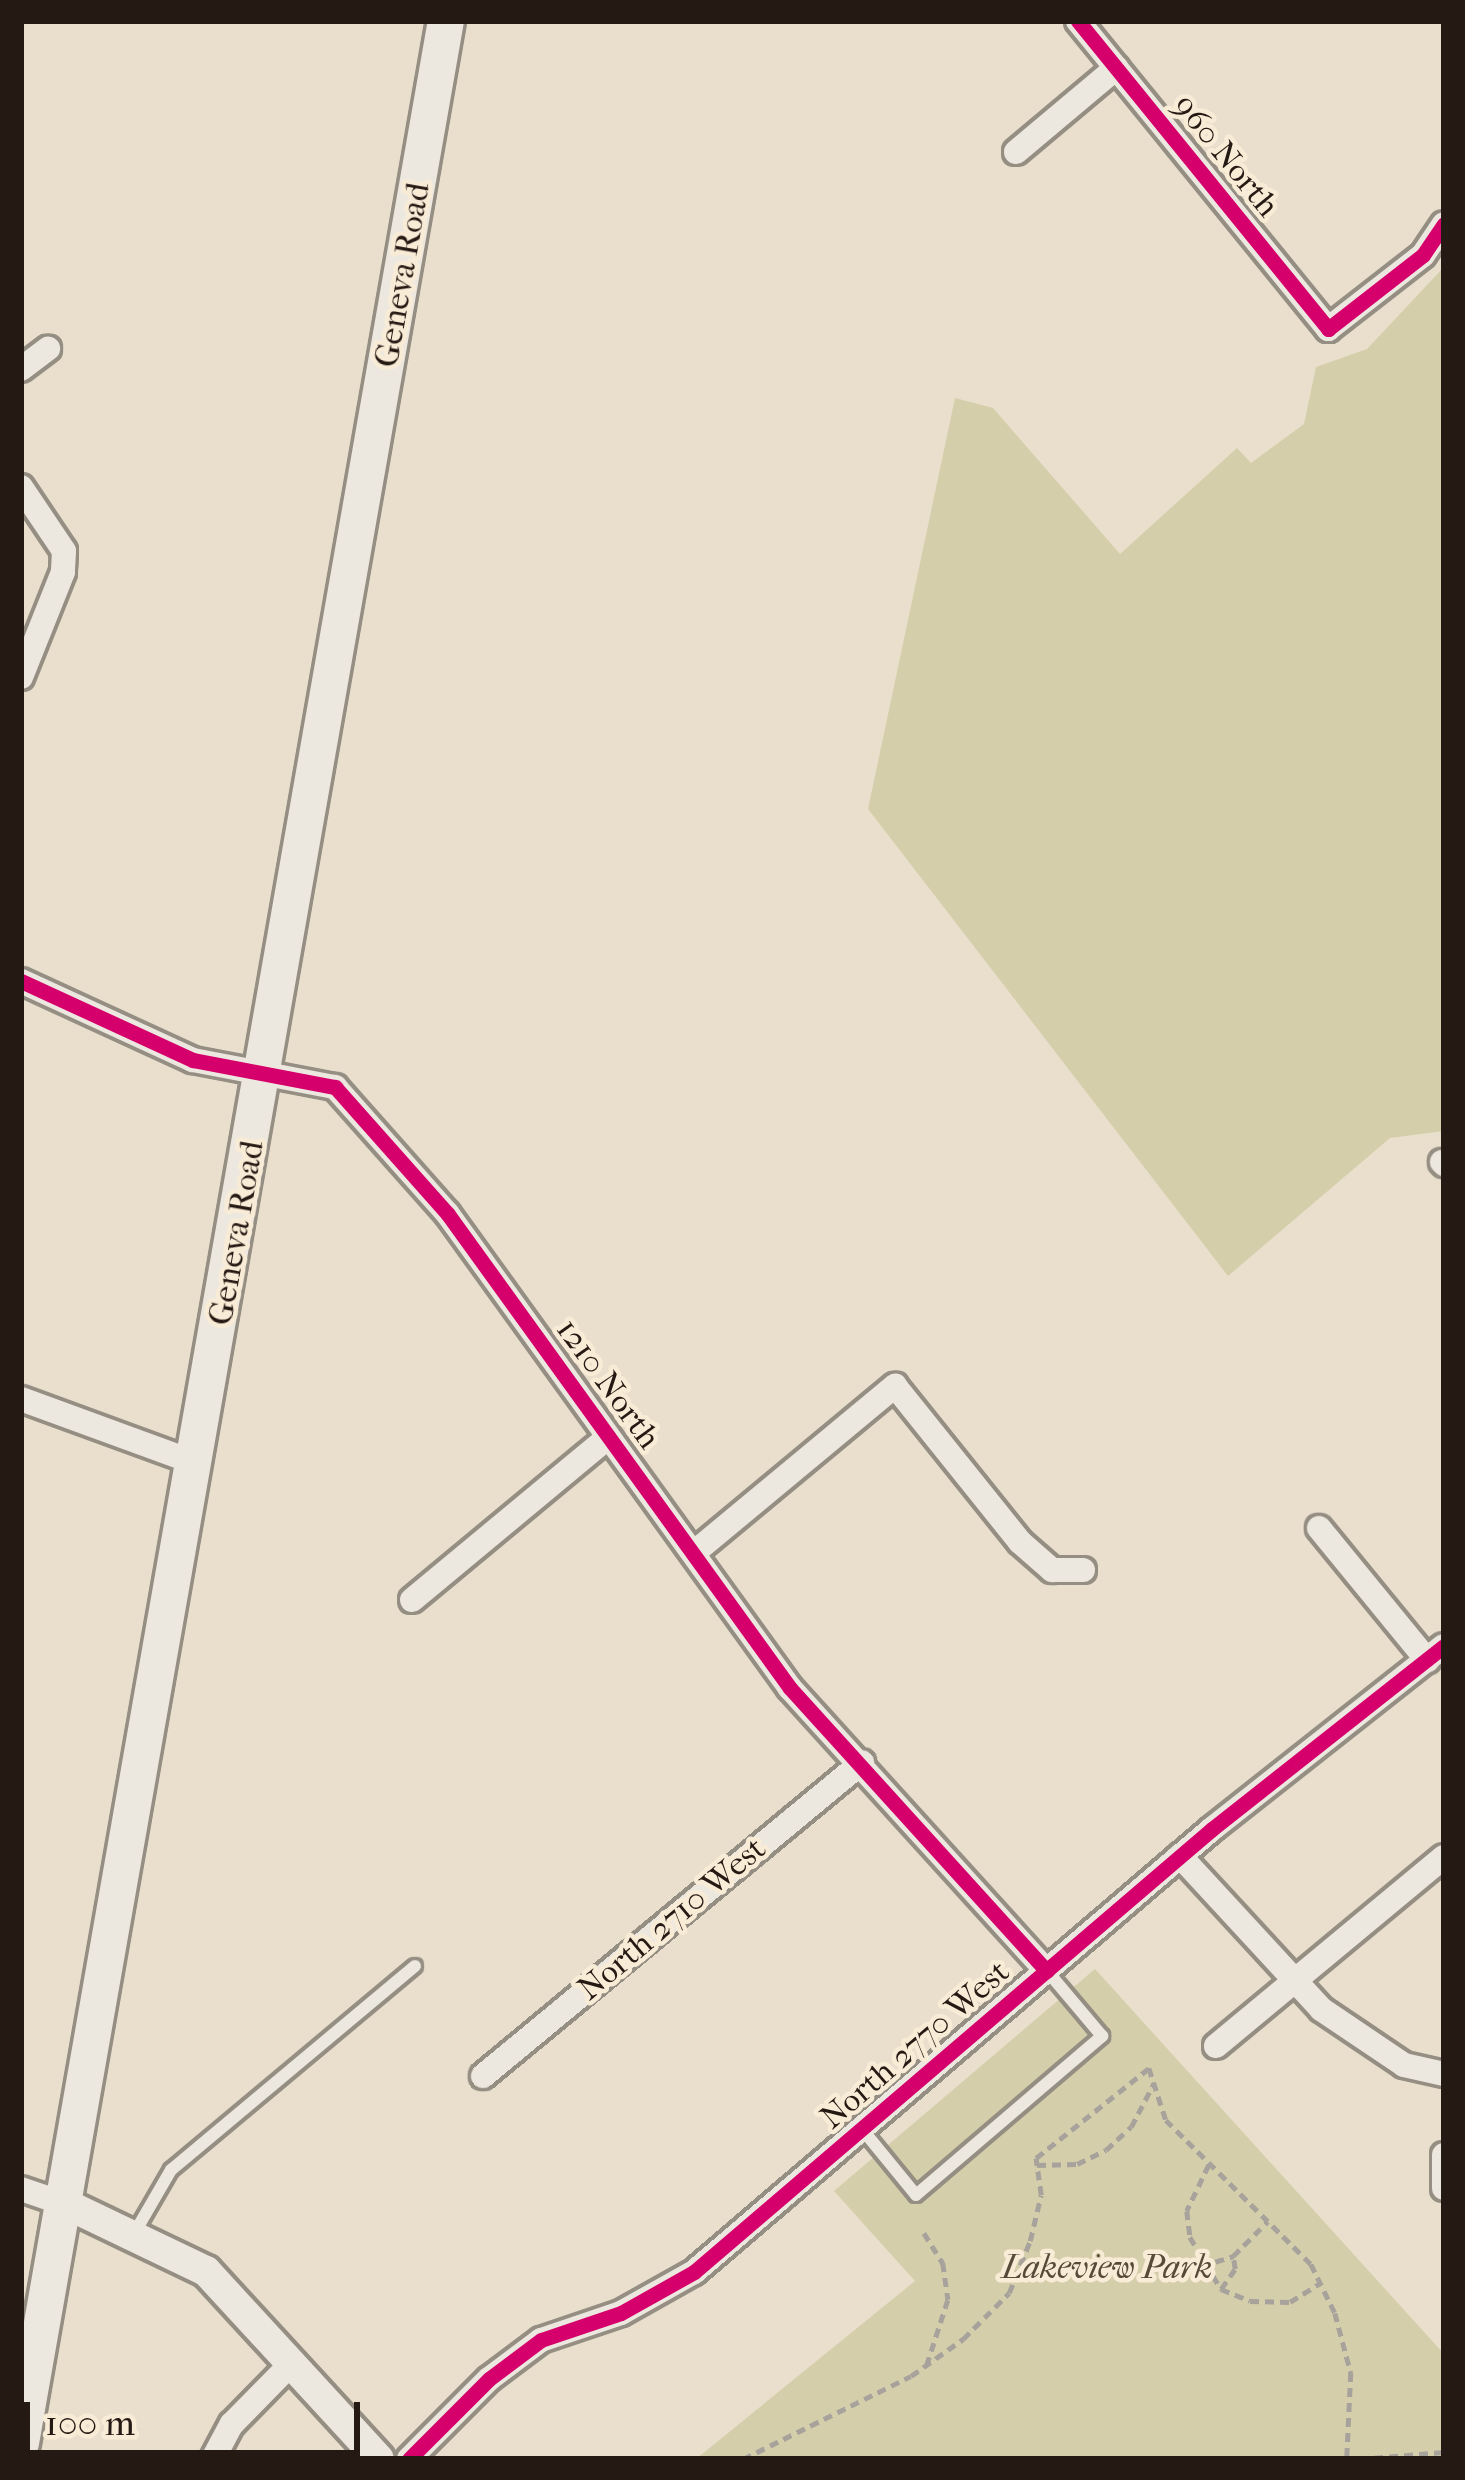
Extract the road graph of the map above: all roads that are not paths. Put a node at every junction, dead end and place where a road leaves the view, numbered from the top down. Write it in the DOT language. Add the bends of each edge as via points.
graph roads {
  1 [pos="446,21"];
  2 [pos="1078,21"];
  3 [pos="1116,68"];
  4 [pos="1016,152"];
  5 [pos="1444,224"];
  6 [pos="48,349"];
  7 [pos="21,369"];
  8 [pos="21,487"];
  9 [pos="21,677"];
  10 [pos="21,981"];
  11 [pos="265,1072"];
  12 [pos="21,1400"];
  13 [pos="608,1437"];
  14 [pos="196,1463"];
  15 [pos="1319,1528"];
  16 [pos="696,1551"];
  17 [pos="1083,1570"];
  18 [pos="412,1600"];
  19 [pos="1435,1653"];
  20 [pos="862,1762"];
  21 [pos="1180,1856"];
  22 [pos="1444,1857"];
  23 [pos="415,1966"];
  24 [pos="1047,1971"];
  25 [pos="1292,1980"];
  26 [pos="1216,2047"];
  27 [pos="1444,2074"];
  28 [pos="483,2076"];
  29 [pos="862,2129"];
  30 [pos="1444,2155"];
  31 [pos="1444,2188"];
  32 [pos="21,2189"];
  33 [pos="68,2205"];
  34 [pos="135,2232"];
  35 [pos="292,2362"];
  36 [pos="21,2443"];
  37 [pos="213,2459"];
  38 [pos="380,2459"];
  39 [pos="409,2459"];
  1 -- 11 [label="main road, Geneva Road"];
  2 -- 3 [label="street, 960 North"];
  3 -- 4 [label="street"];
  3 -- 5 [label="street, 960 North" via="1328,329 1423,254"];
  6 -- 7 [label="street"];
  8 -- 9 [label="street" via="64,551"];
  10 -- 11 [label="street, 1210 North" via="194,1060"];
  11 -- 13 [label="street, 1210 North" via="335,1087 384,1136"];
  11 -- 14 [label="main road, Geneva Road"];
  12 -- 14 [label="street"];
  13 -- 16 [label="street, 1210 North"];
  13 -- 18 [label="street"];
  14 -- 33 [label="main road, Geneva Road"];
  15 -- 19 [label="street"];
  16 -- 17 [label="street" via="895,1386 1020,1542 1052,1570"];
  16 -- 20 [label="street, 1210 North" via="776,1669"];
  19 -- 21 [label="street, North 2770 West"];
  20 -- 24 [label="street, 1210 North"];
  20 -- 28 [label="street, North 2710 West"];
  21 -- 24 [label="street, North 2770 West"];
  21 -- 25 [label="street"];
  22 -- 25 [label="street"];
  23 -- 34 [label="lane" via="172,2170"];
  24 -- 29 [label="street, North 2770 West"];
  24 -- 29 [label="lane" via="1102,2036 950,2166 916,2195"];
  25 -- 26 [label="street"];
  25 -- 27 [label="street" via="1369,2046"];
  29 -- 39 [label="street, North 2770 West" via="694,2272 621,2313 541,2340"];
  30 -- 31 [label="street"];
  32 -- 33 [label="street"];
  33 -- 34 [label="street"];
  33 -- 36 [label="main road, Geneva Road"];
  34 -- 35 [label="street" via="206,2271"];
  35 -- 37 [label="street" via="232,2423"];
  35 -- 38 [label="street"];
}
